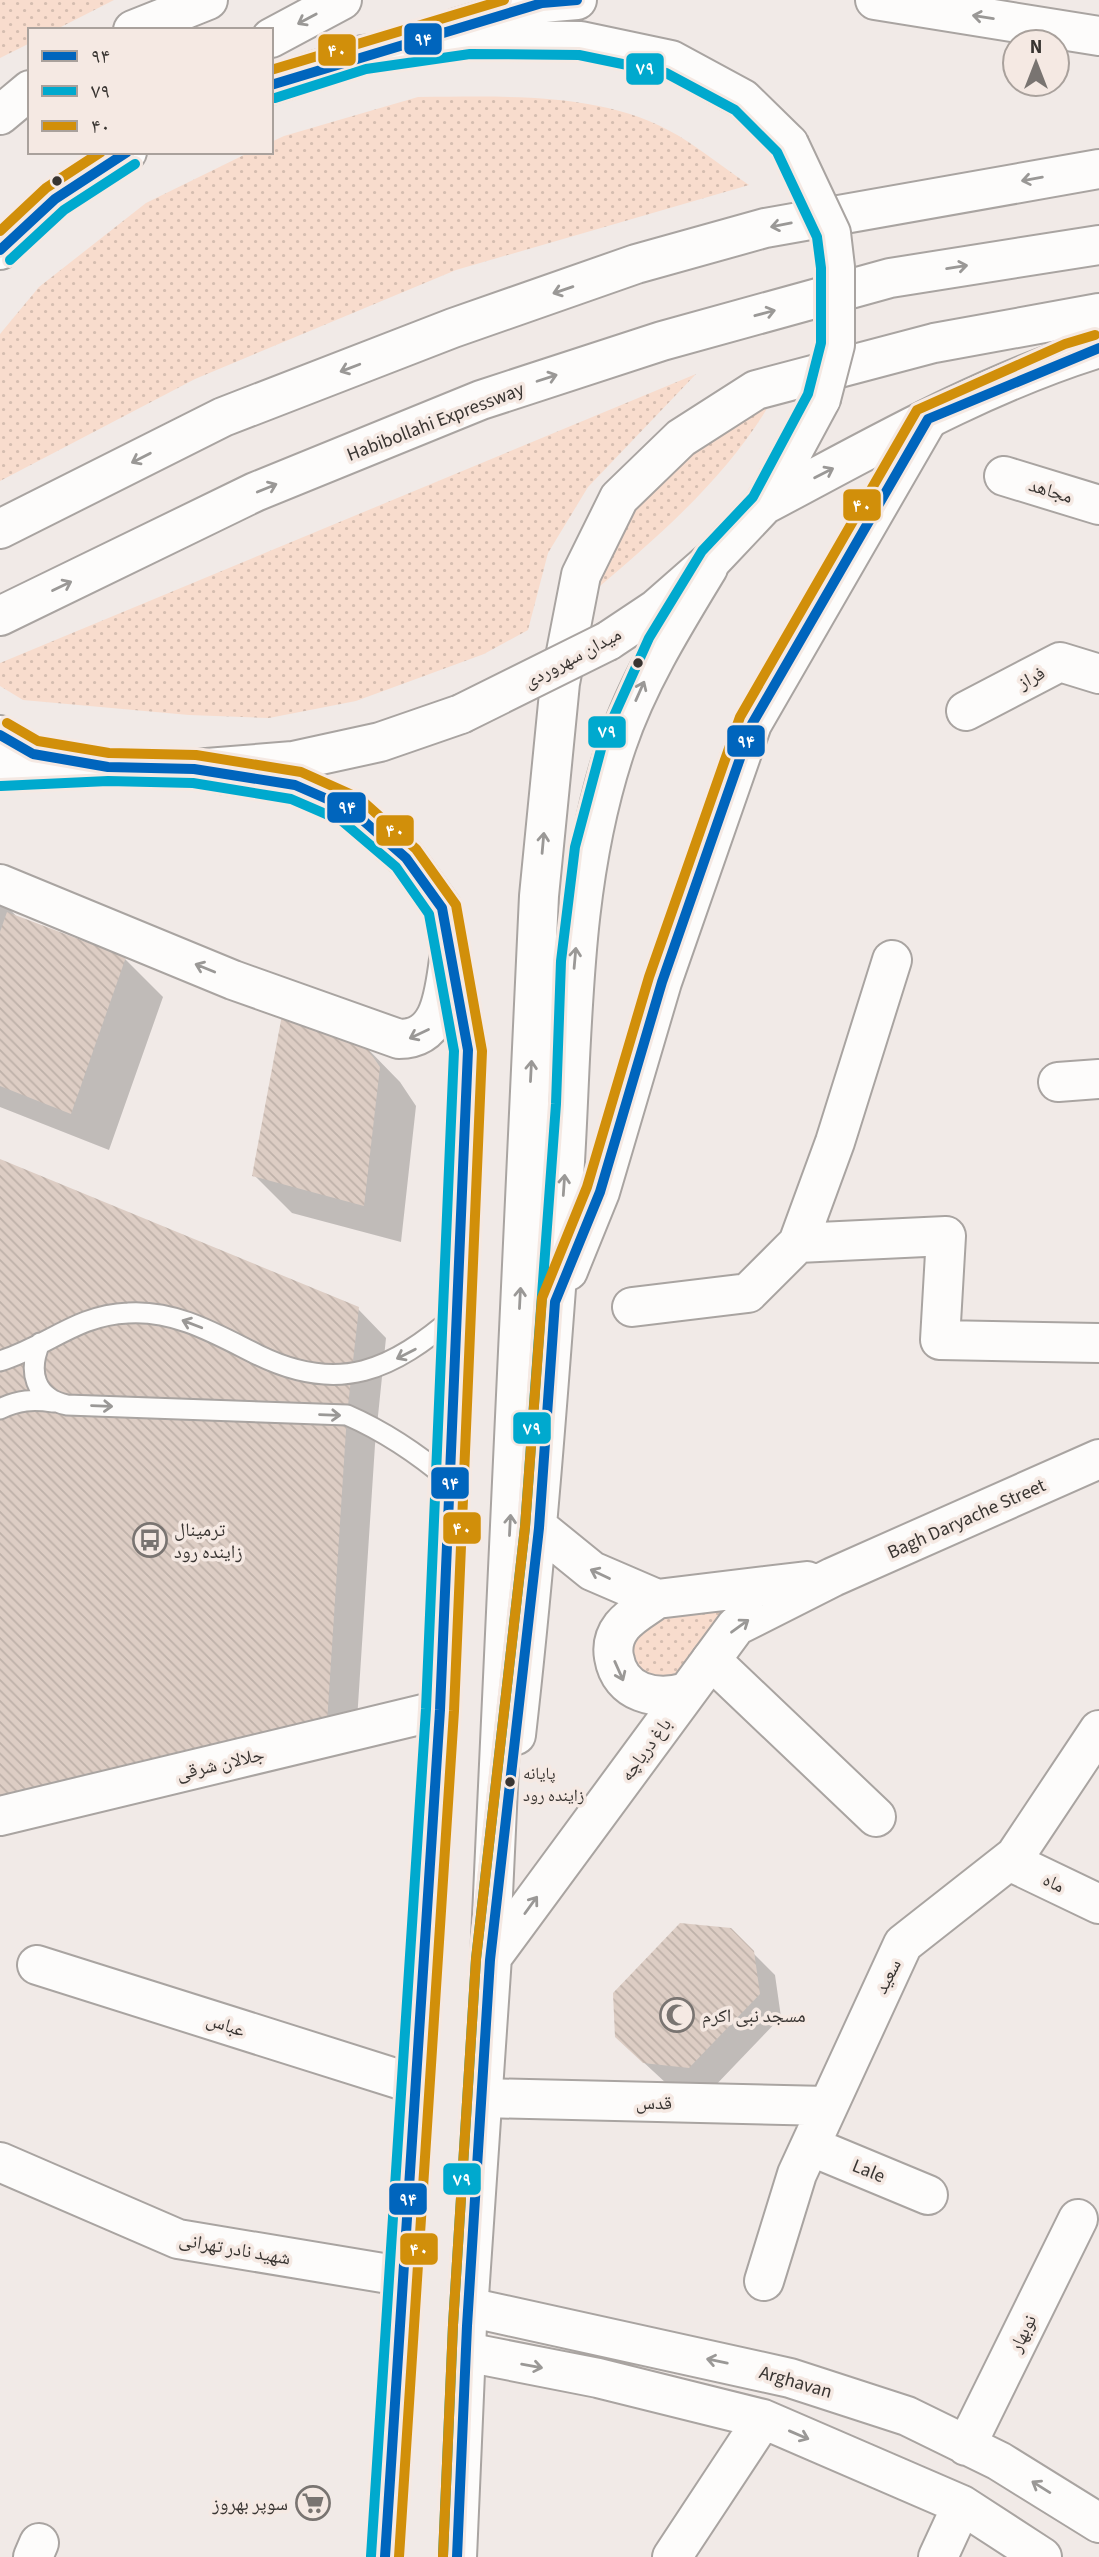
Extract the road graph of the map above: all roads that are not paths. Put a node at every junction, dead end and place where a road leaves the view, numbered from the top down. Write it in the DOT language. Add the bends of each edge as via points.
graph roads {
  1 [pos="208,0"];
  2 [pos="342,0"];
  3 [pos="577,0"];
  4 [pos="876,0"];
  5 [pos="138,28"];
  6 [pos="1099,36"];
  7 [pos="273,37"];
  8 [pos="363,55"];
  9 [pos="273,84"];
  10 [pos="28,92"];
  11 [pos="0,115"];
  12 [pos="124,154"];
  13 [pos="1099,169"];
  14 [pos="1099,244"];
  15 [pos="0,250"];
  16 [pos="1099,313"];
  17 [pos="1099,348"];
  18 [pos="928,419"];
  19 [pos="1003,476"];
  20 [pos="764,505"];
  21 [pos="1099,505"];
  22 [pos="0,529"];
  23 [pos="713,559"];
  24 [pos="0,616"];
  25 [pos="1099,674"];
  26 [pos="966,711"];
  27 [pos="0,735"];
  28 [pos="108,767"];
  29 [pos="194,769"];
  30 [pos="0,772"];
  31 [pos="0,884"];
  32 [pos="450,952"];
  33 [pos="892,960"];
  34 [pos="1099,1079"];
  35 [pos="1058,1082"];
  36 [pos="798,1243"];
  37 [pos="555,1302"];
  38 [pos="632,1307"];
  39 [pos="459,1312"];
  40 [pos="40,1343"];
  41 [pos="1099,1343"];
  42 [pos="0,1361"];
  43 [pos="53,1402"];
  44 [pos="0,1409"];
  45 [pos="1099,1460"];
  46 [pos="452,1482"];
  47 [pos="539,1528"];
  48 [pos="833,1577"];
  49 [pos="657,1599"];
  50 [pos="711,1660"];
  51 [pos="688,1692"];
  52 [pos="440,1710"];
  53 [pos="1099,1730"];
  54 [pos="0,1816"];
  55 [pos="876,1817"];
  56 [pos="1009,1861"];
  57 [pos="1099,1904"];
  58 [pos="490,1960"];
  59 [pos="37,1965"];
  60 [pos="414,2084"];
  61 [pos="482,2098"];
  62 [pos="827,2106"];
  63 [pos="810,2146"];
  64 [pos="0,2162"];
  65 [pos="928,2195"];
  66 [pos="1078,2220"];
  67 [pos="401,2276"];
  68 [pos="764,2281"];
  69 [pos="468,2306"];
  70 [pos="466,2352"];
  71 [pos="763,2419"];
  72 [pos="967,2446"];
  73 [pos="962,2505"];
  74 [pos="1099,2523"];
  75 [pos="385,2557"];
  76 [pos="457,2557"];
  77 [pos="672,2557"];
  78 [pos="938,2557"];
  79 [pos="1042,2557"];
  1 -- 5 [label="main road"];
  2 -- 7 [label="main road, one-way"];
  3 -- 8 [label="main road" via="542,3"];
  6 -- 4 [label="main road, one-way"];
  8 -- 9 [label="main road, میدان سهروردی"];
  8 -- 20 [label="main road, میدان سهروردی, bridge" via="469,40 581,41 671,60 743,99 789,144 831,233 835,345 821,399"];
  10 -- 11 [label="main road"];
  12 -- 15 [label="main road" via="55,199"];
  13 -- 22 [label="main road, one-way" via="765,228 636,264 453,328 223,417"];
  24 -- 14 [label="main road, Habibollahi Expressway, one-way" via="255,492 481,400 662,341 890,278"];
  58 -- 16 [label="main road, one-way" via="539,896 560,683 581,575 619,498 681,439 756,390 934,343"];
  17 -- 18 [label="main road"];
  20 -- 18 [label="main road, one-way"];
  18 -- 37 [label="main road" via="752,724 662,982 600,1192"];
  19 -- 21 [label="main road, مجاهد"];
  20 -- 23 [label="main road, میدان سهروردی"];
  23 -- 29 [label="main road, میدان سهروردی, bridge" via="656,609 608,641 461,713 380,742 293,761"];
  37 -- 23 [label="main road, one-way" via="575,961 589,849 617,743 662,644"];
  25 -- 26 [label="main road, فراز" via="1060,662"];
  27 -- 28 [label="main road, میدان سهروردی" via="33,754"];
  28 -- 29 [label="main road, میدان سهروردی"];
  28 -- 30 [label="main road"];
  29 -- 32 [label="main road" via="295,785 350,809 406,858 442,908"];
  32 -- 31 [label="main road, one-way" via="433,1025 423,1034 399,1039 233,980"];
  32 -- 39 [label="main road" via="468,1050"];
  33 -- 36 [label="main road"];
  34 -- 35 [label="main road"];
  36 -- 38 [label="main road" via="748,1293"];
  36 -- 41 [label="main road" via="946,1236 940,1340"];
  37 -- 47 [label="main road"];
  39 -- 40 [label="lane, one-way" via="418,1348 352,1375 309,1371 261,1356 174,1317 130,1312 96,1317"];
  39 -- 46 [label="main road"];
  40 -- 42 [label="lane"];
  40 -- 43 [label="lane" via="33,1372 36,1384"];
  43 -- 44 [label="lane" via="32,1399"];
  43 -- 46 [label="lane, one-way" via="347,1415 414,1451"];
  45 -- 48 [label="main road, Bagh Daryache Street"];
  46 -- 52 [label="main road"];
  49 -- 47 [label="main road, one-way" via="592,1571"];
  47 -- 58 [label="main road"];
  48 -- 49 [label="main road"];
  50 -- 48 [label="main road, باغ دریاچه, one-way" via="736,1626"];
  49 -- 51 [label="main road, one-way" via="622,1626 615,1638 615,1667 621,1679 643,1693"];
  50 -- 51 [label="main road, باغ دریاچه"];
  50 -- 55 [label="main road"];
  58 -- 51 [label="main road, باغ دریاچه, one-way"];
  52 -- 54 [label="main road, جلالان شرقی"];
  52 -- 60 [label="main road"];
  53 -- 56 [label="main road, سعید"];
  56 -- 57 [label="main road, ماه"];
  56 -- 62 [label="main road, سعید" via="903,1944"];
  58 -- 61 [label="main road"];
  59 -- 60 [label="main road, عباس"];
  60 -- 67 [label="main road"];
  61 -- 62 [label="main road, قدس"];
  61 -- 69 [label="main road"];
  62 -- 63 [label="main road, سعید"];
  63 -- 65 [label="main road, Lale"];
  63 -- 68 [label="main road, سعید"];
  64 -- 67 [label="main road, شهید نادر تهرانی" via="178,2239"];
  66 -- 72 [label="main road, نوبهار"];
  67 -- 75 [label="main road"];
  69 -- 70 [label="main road"];
  72 -- 69 [label="main road, Arghavan, one-way" via="907,2416 790,2378"];
  70 -- 71 [label="main road, one-way" via="598,2378"];
  70 -- 76 [label="main road"];
  71 -- 73 [label="main road, one-way"];
  71 -- 77 [label="main road"];
  74 -- 72 [label="main road, Arghavan, one-way"];
  73 -- 78 [label="main road"];
  73 -- 79 [label="main road"];
}
